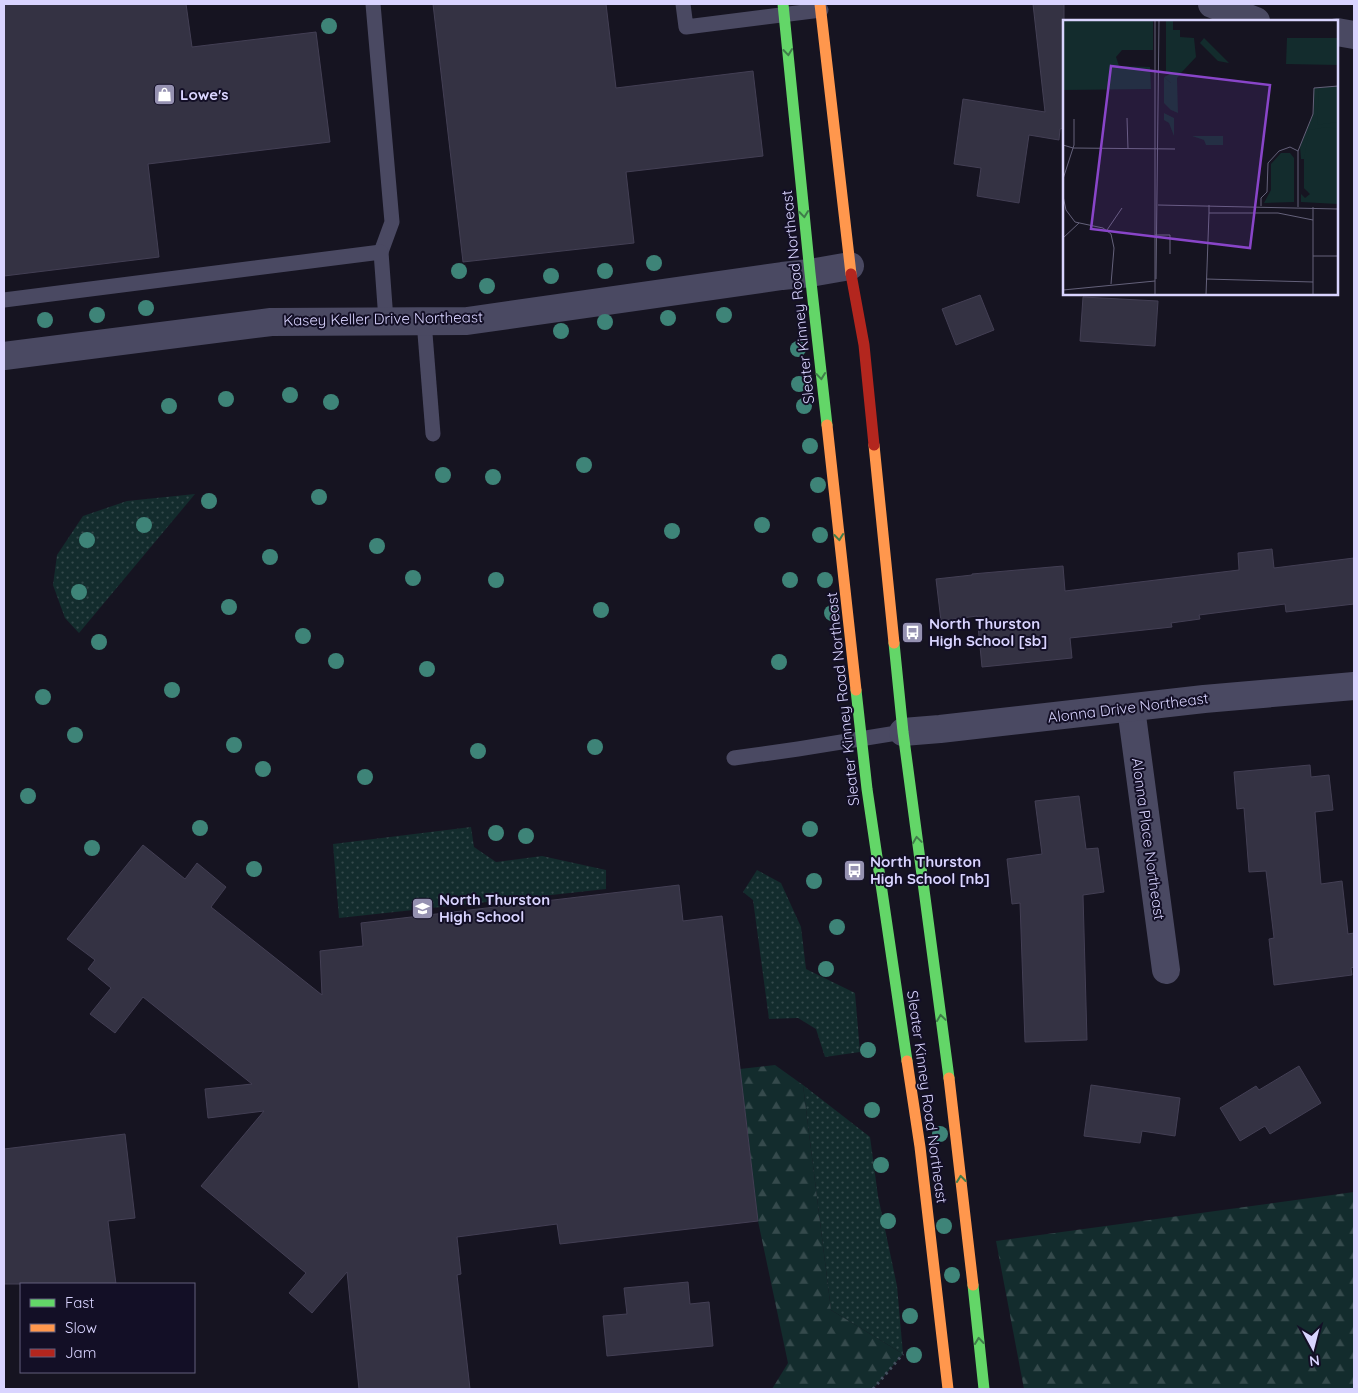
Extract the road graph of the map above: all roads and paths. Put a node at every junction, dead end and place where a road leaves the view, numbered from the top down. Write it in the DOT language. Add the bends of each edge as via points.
graph roads {
  1 [pos="373,4"];
  2 [pos="683,4"];
  3 [pos="820,7"];
  4 [pos="784,9"];
  5 [pos="1215,11"];
  6 [pos="1252,20"];
  7 [pos="1338,32"];
  8 [pos="1354,35"];
  9 [pos="381,252"];
  10 [pos="850,266"];
  11 [pos="810,273"];
  12 [pos="4,300"];
  13 [pos="386,320"];
  14 [pos="424,321"];
  15 [pos="4,356"];
  16 [pos="433,434"];
  17 [pos="1354,686"];
  18 [pos="1131,708"];
  19 [pos="903,732"];
  20 [pos="862,738"];
  21 [pos="734,758"];
  22 [pos="1166,970"];
  23 [pos="903,1354"];
  24 [pos="873,1389"];
  25 [pos="948,1389"];
  26 [pos="984,1389"];
  1 -- 9 [label="lane" via="392,222"];
  2 -- 4 [label="lane" via="686,27"];
  3 -- 4 [label="lane"];
  3 -- 10 [label="street, Sleater Kinney Road Northeast"];
  4 -- 11 [label="street, Sleater Kinney Road Northeast, one-way"];
  5 -- 6 [label="street"];
  7 -- 8 [label="street"];
  9 -- 12 [label="lane"];
  9 -- 13 [label="lane"];
  10 -- 11 [label="street, Kasey Keller Drive Northeast"];
  10 -- 19 [label="street, Sleater Kinney Road Northeast" via="864,345"];
  11 -- 14 [label="street, Kasey Keller Drive Northeast" via="467,320"];
  11 -- 20 [label="street, Sleater Kinney Road Northeast, one-way"];
  13 -- 14 [label="street, Kasey Keller Drive Northeast"];
  13 -- 15 [label="street, Kasey Keller Drive Northeast" via="271,322"];
  14 -- 16 [label="lane"];
  17 -- 18 [label="street, Alonna Drive Northeast"];
  18 -- 19 [label="street, Alonna Drive Northeast"];
  18 -- 22 [label="street, Alonna Place Northeast"];
  19 -- 20 [label="lane"];
  26 -- 19 [label="street, Sleater Kinney Road Northeast, one-way" via="955,1124"];
  20 -- 21 [label="lane"];
  20 -- 25 [label="street, Sleater Kinney Road Northeast" via="920,1147"];
  23 -- 24 [label="path"];
}
